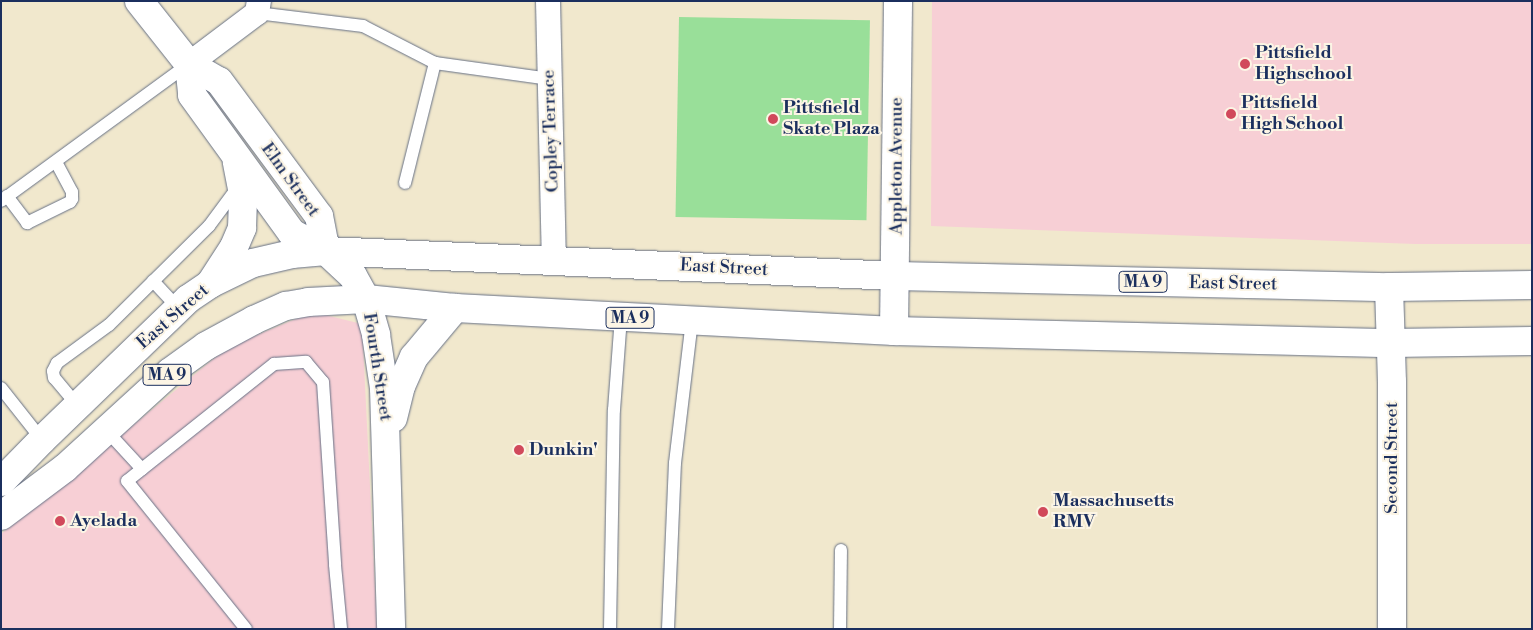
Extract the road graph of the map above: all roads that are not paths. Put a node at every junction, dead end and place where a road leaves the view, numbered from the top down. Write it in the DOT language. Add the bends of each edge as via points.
graph roads {
  1 [pos="139,1"];
  2 [pos="548,1"];
  3 [pos="898,1"];
  4 [pos="258,7"];
  5 [pos="435,63"];
  6 [pos="189,64"];
  7 [pos="550,79"];
  8 [pos="236,156"];
  9 [pos="56,162"];
  10 [pos="405,183"];
  11 [pos="241,184"];
  12 [pos="4,198"];
  13 [pos="326,251"];
  14 [pos="554,260"];
  15 [pos="896,276"];
  16 [pos="153,281"];
  17 [pos="210,284"];
  18 [pos="1532,285"];
  19 [pos="1389,287"];
  20 [pos="366,299"];
  21 [pos="178,308"];
  22 [pos="455,308"];
  23 [pos="621,317"];
  24 [pos="692,321"];
  25 [pos="894,331"];
  26 [pos="1532,341"];
  27 [pos="1391,343"];
  28 [pos="1,388"];
  29 [pos="77,406"];
  30 [pos="106,430"];
  31 [pos="387,439"];
  32 [pos="42,440"];
  33 [pos="142,469"];
  34 [pos="1,482"];
  35 [pos="1,516"];
  36 [pos="841,550"];
  37 [pos="246,629"];
  38 [pos="342,629"];
  39 [pos="391,629"];
  40 [pos="610,629"];
  41 [pos="668,629"];
  42 [pos="840,629"];
  43 [pos="1392,629"];
  1 -- 6 [label="main road, Elm Street"];
  2 -- 7 [label="street, Copley Terrace"];
  3 -- 15 [label="main road, Appleton Avenue"];
  4 -- 5 [label="lane" via="363,26"];
  4 -- 6 [label="street"];
  5 -- 7 [label="lane"];
  5 -- 10 [label="lane"];
  6 -- 8 [label="main road, Elm Street" via="192,95"];
  6 -- 9 [label="lane"];
  6 -- 13 [label="main road, Elm Street" via="218,81 320,216"];
  7 -- 14 [label="street, Copley Terrace"];
  8 -- 11 [label="main road, Elm Street"];
  8 -- 13 [label="main road, Elm Street" via="292,233"];
  9 -- 12 [label="lane"];
  9 -- 12 [label="lane" via="72,192 70,202 27,223"];
  11 -- 16 [label="lane" via="209,226"];
  11 -- 17 [label="main road, Elm Street" via="244,214 239,238"];
  13 -- 14 [label="main road, East Street / MA 9"];
  13 -- 17 [label="main road, East Street / MA 9" via="292,254 253,263"];
  13 -- 20 [label="main road, Fourth Street" via="353,276"];
  14 -- 15 [label="main road, East Street / MA 9"];
  15 -- 19 [label="main road, East Street / MA 9"];
  15 -- 25 [label="main road, Appleton Avenue"];
  16 -- 21 [label="lane"];
  16 -- 29 [label="lane" via="109,324 57,363 54,378"];
  17 -- 21 [label="main road, East Street / MA 9"];
  18 -- 19 [label="main road, East Street / MA 9"];
  19 -- 27 [label="main road, Second Street"];
  20 -- 22 [label="main road, MA 9"];
  20 -- 30 [label="main road, MA 9" via="286,306 229,332 170,372"];
  20 -- 31 [label="main road, Fourth Street" via="376,335 384,388"];
  21 -- 29 [label="main road, East Street / MA 9"];
  22 -- 23 [label="main road, MA 9"];
  22 -- 31 [label="main road, Fourth Street" via="414,357 401,386"];
  23 -- 24 [label="main road, MA 9"];
  23 -- 40 [label="lane" via="614,410"];
  24 -- 25 [label="main road, MA 9"];
  24 -- 41 [label="lane" via="676,463"];
  25 -- 27 [label="main road, MA 9"];
  26 -- 27 [label="main road, MA 9"];
  27 -- 43 [label="main road, Second Street"];
  28 -- 32 [label="lane"];
  29 -- 32 [label="main road, East Street / MA 9"];
  30 -- 33 [label="lane"];
  30 -- 35 [label="main road, MA 9" via="65,468"];
  31 -- 39 [label="main road, Fourth Street"];
  32 -- 34 [label="main road, East Street / MA 9"];
  33 -- 37 [label="lane" via="127,481"];
  33 -- 38 [label="lane" via="274,364 306,362 324,382"];
  36 -- 42 [label="lane"];
}
